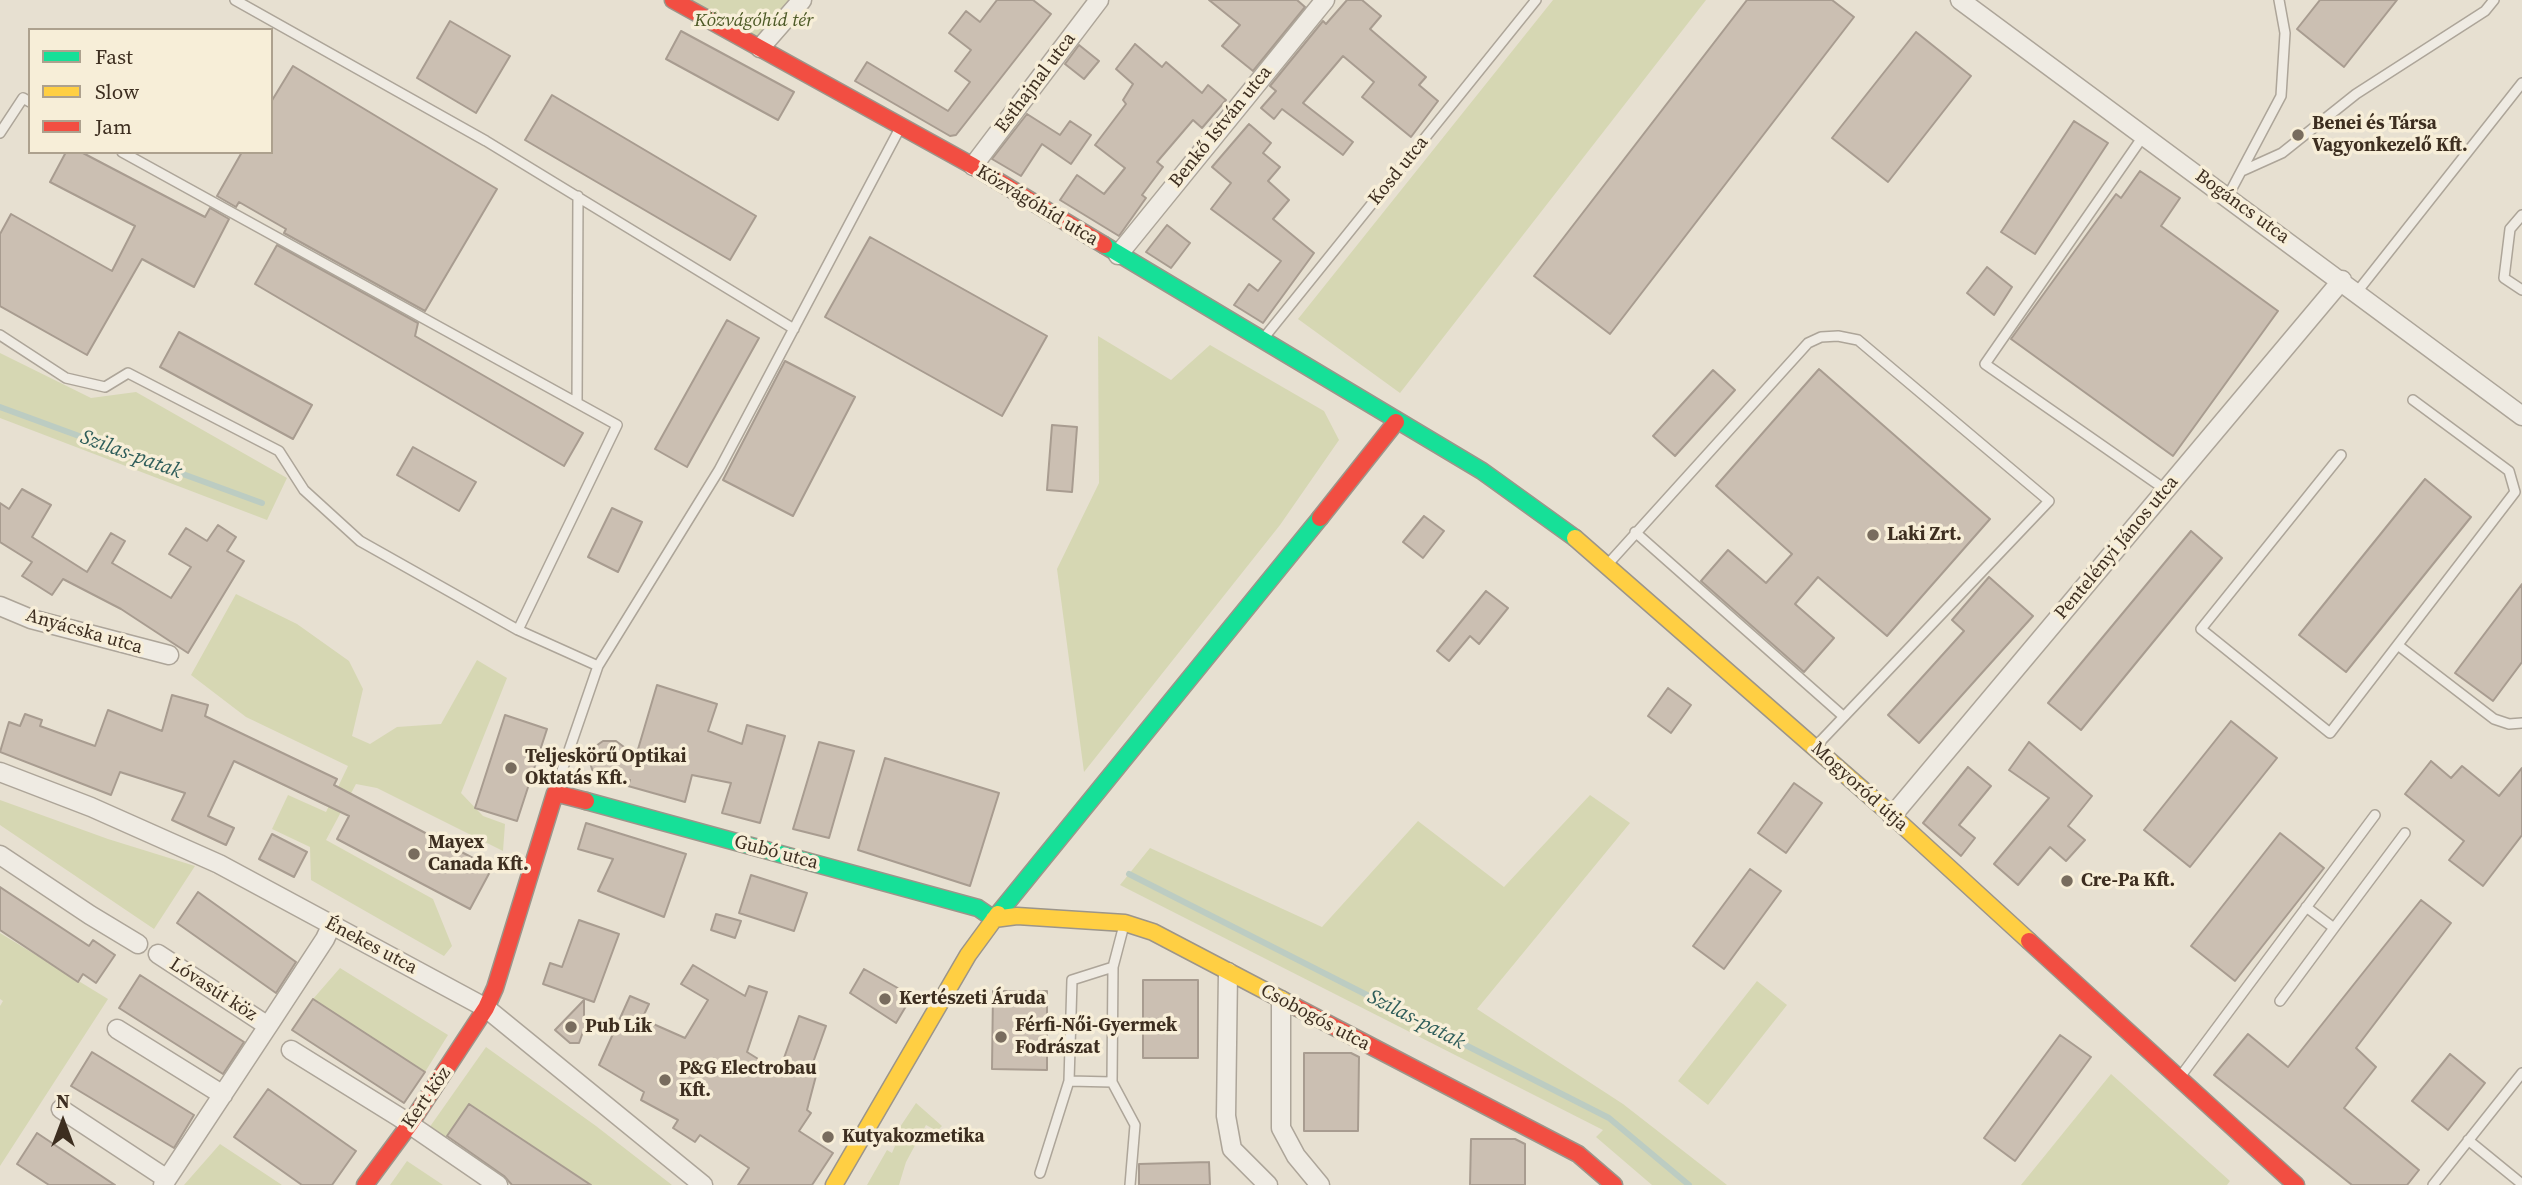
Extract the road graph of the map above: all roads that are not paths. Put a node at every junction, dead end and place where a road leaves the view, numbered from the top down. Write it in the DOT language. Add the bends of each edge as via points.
graph roads {
  1 [pos="234,0"];
  2 [pos="673,0"];
  3 [pos="802,0"];
  4 [pos="1099,0"];
  5 [pos="1325,0"];
  6 [pos="1536,0"];
  7 [pos="1960,0"];
  8 [pos="2279,0"];
  9 [pos="2494,0"];
  10 [pos="760,48"];
  11 [pos="2522,83"];
  12 [pos="28,101"];
  13 [pos="901,127"];
  14 [pos="0,134"];
  15 [pos="2144,135"];
  16 [pos="126,154"];
  17 [pos="973,166"];
  18 [pos="2242,171"];
  19 [pos="578,196"];
  20 [pos="2228,196"];
  21 [pos="2522,215"];
  22 [pos="1118,255"];
  23 [pos="2342,281"];
  24 [pos="2522,290"];
  25 [pos="2357,292"];
  26 [pos="794,329"];
  27 [pos="0,334"];
  28 [pos="1261,342"];
  29 [pos="2413,400"];
  30 [pos="577,402"];
  31 [pos="2522,416"];
  32 [pos="1395,422"];
  33 [pos="2341,455"];
  34 [pos="2166,490"];
  35 [pos="1635,532"];
  36 [pos="1606,566"];
  37 [pos="0,606"];
  38 [pos="518,630"];
  39 [pos="2399,646"];
  40 [pos="169,655"];
  41 [pos="598,666"];
  42 [pos="1843,716"];
  43 [pos="2522,723"];
  44 [pos="1815,748"];
  45 [pos="0,772"];
  46 [pos="555,793"];
  47 [pos="2375,815"];
  48 [pos="1892,816"];
  49 [pos="2405,833"];
  50 [pos="0,855"];
  51 [pos="2306,907"];
  52 [pos="994,919"];
  53 [pos="1125,923"];
  54 [pos="332,924"];
  55 [pos="2334,928"];
  56 [pos="138,944"];
  57 [pos="158,954"];
  58 [pos="1113,967"];
  59 [pos="1228,972"];
  60 [pos="1280,1000"];
  61 [pos="2280,1001"];
  62 [pos="486,1008"];
  63 [pos="268,1026"];
  64 [pos="117,1029"];
  65 [pos="291,1050"];
  66 [pos="2522,1073"];
  67 [pos="2179,1078"];
  68 [pos="1069,1081"];
  69 [pos="1112,1082"];
  70 [pos="223,1095"];
  71 [pos="61,1109"];
  72 [pos="410,1124"];
  73 [pos="2468,1140"];
  74 [pos="1040,1173"];
  75 [pos="165,1182"];
  76 [pos="2522,1184"];
  77 [pos="365,1185"];
  78 [pos="498,1185"];
  79 [pos="703,1185"];
  80 [pos="834,1185"];
  81 [pos="1130,1185"];
  82 [pos="1268,1185"];
  83 [pos="1320,1185"];
  84 [pos="1614,1185"];
  85 [pos="2296,1185"];
  86 [pos="2433,1185"];
  1 -- 19 [label="lane"];
  2 -- 10 [label="street, Közvágóhíd utca"];
  3 -- 10 [label="street"];
  4 -- 17 [label="street, Esthajnal utca"];
  5 -- 22 [label="street, Benkő István utca"];
  6 -- 28 [label="lane, Kosd utca"];
  7 -- 15 [label="street, Bogáncs utca"];
  8 -- 18 [label="lane" via="2285,33 2281,96"];
  9 -- 18 [label="lane" via="2485,11 2356,94 2282,153"];
  10 -- 13 [label="street, Közvágóhíd utca"];
  11 -- 25 [label="lane"];
  12 -- 14 [label="lane" via="23,98"];
  13 -- 17 [label="street, Közvágóhíd utca"];
  13 -- 26 [label="lane"];
  15 -- 20 [label="street, Bogáncs utca"];
  15 -- 34 [label="lane" via="1984,364"];
  16 -- 30 [label="lane"];
  17 -- 22 [label="street, Közvágóhíd utca"];
  18 -- 20 [label="lane"];
  19 -- 26 [label="lane"];
  19 -- 30 [label="lane"];
  20 -- 23 [label="street, Bogáncs utca"];
  21 -- 24 [label="lane" via="2510,229 2504,278"];
  22 -- 28 [label="street, Közvágóhíd utca"];
  23 -- 25 [label="street, Bogáncs utca"];
  23 -- 34 [label="street, Pentelényi János utca"];
  25 -- 31 [label="street, Bogáncs utca"];
  26 -- 41 [label="lane" via="719,470"];
  27 -- 38 [label="lane" via="66,378 105,387 128,373 279,451 304,491 360,541"];
  28 -- 32 [label="street, Közvágóhíd utca"];
  29 -- 39 [label="lane" via="2509,471 2515,492"];
  30 -- 38 [label="lane" via="617,425"];
  32 -- 36 [label="street, Mogyoród útja" via="1482,471 1560,525"];
  32 -- 52 [label="street"];
  33 -- 39 [label="lane" via="2200,629 2330,733"];
  34 -- 48 [label="street, Pentelényi János utca"];
  35 -- 36 [label="lane"];
  35 -- 42 [label="lane"];
  35 -- 42 [label="lane" via="1808,343 1821,337 1858,340 2049,501"];
  36 -- 44 [label="street, Mogyoród útja"];
  37 -- 40 [label="street, Anyácska utca" via="31,619"];
  38 -- 41 [label="lane"];
  39 -- 43 [label="lane" via="2494,719"];
  41 -- 46 [label="lane"];
  42 -- 44 [label="lane"];
  44 -- 48 [label="street, Mogyoród útja"];
  45 -- 54 [label="street, Énekes utca" via="219,864"];
  46 -- 52 [label="street, Gubó utca" via="978,908"];
  46 -- 62 [label="street, Kert köz"];
  47 -- 51 [label="lane"];
  48 -- 67 [label="street, Mogyoród útja"];
  49 -- 55 [label="lane"];
  50 -- 56 [label="street"];
  51 -- 55 [label="lane"];
  51 -- 67 [label="lane"];
  52 -- 53 [label="street, Csobogós utca" via="1017,916"];
  52 -- 80 [label="street" via="968,955"];
  53 -- 58 [label="lane"];
  53 -- 59 [label="street, Csobogós utca" via="1153,932"];
  54 -- 62 [label="street, Énekes utca"];
  54 -- 63 [label="street, Lóvasút köz"];
  55 -- 61 [label="lane"];
  57 -- 63 [label="street, Lóvasút köz"];
  58 -- 68 [label="lane" via="1072,979"];
  58 -- 69 [label="lane"];
  59 -- 60 [label="street, Csobogós utca"];
  59 -- 82 [label="street" via="1226,1116 1232,1149"];
  60 -- 83 [label="street" via="1281,1128"];
  60 -- 84 [label="street, Csobogós utca" via="1577,1154"];
  62 -- 72 [label="street, Kert köz"];
  62 -- 79 [label="street, Énekes utca"];
  63 -- 70 [label="street, Lóvasút köz"];
  64 -- 70 [label="street"];
  65 -- 72 [label="street"];
  66 -- 73 [label="lane"];
  67 -- 85 [label="street, Mogyoród útja"];
  68 -- 69 [label="lane"];
  68 -- 74 [label="lane"];
  69 -- 81 [label="lane" via="1135,1125"];
  70 -- 75 [label="street, Lóvasút köz"];
  71 -- 75 [label="street, Lóvasút köz"];
  72 -- 77 [label="street, Kert köz"];
  72 -- 78 [label="street"];
  73 -- 76 [label="lane"];
  73 -- 86 [label="lane"];
}
